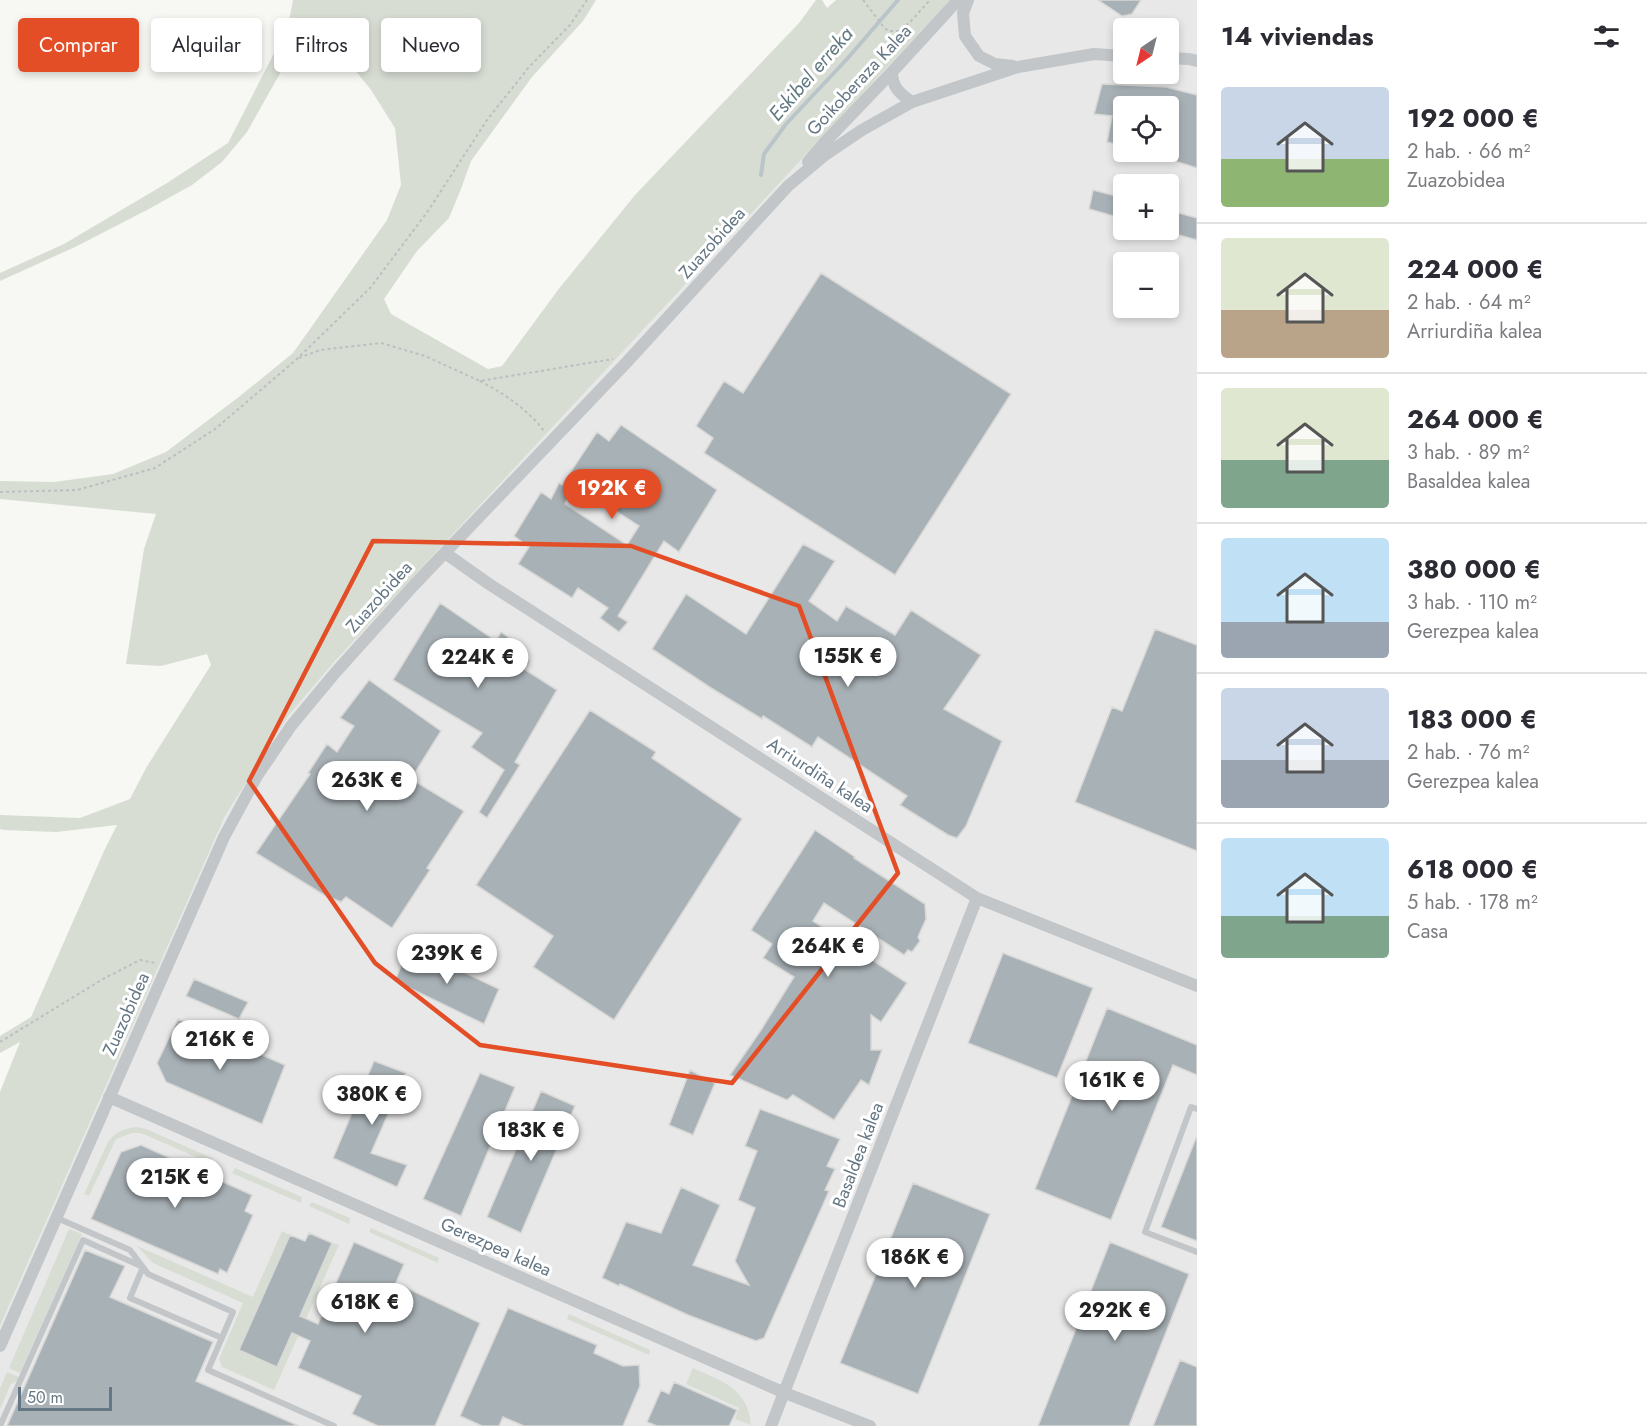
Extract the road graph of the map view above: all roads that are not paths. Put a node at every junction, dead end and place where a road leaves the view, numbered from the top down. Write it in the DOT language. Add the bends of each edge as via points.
graph roads {
  1 [pos="958,0"];
  2 [pos="968,0"];
  3 [pos="1113,55"];
  4 [pos="1179,59"];
  5 [pos="1197,61"];
  6 [pos="1018,67"];
  7 [pos="892,72"];
  8 [pos="912,102"];
  9 [pos="788,186"];
  10 [pos="445,553"];
  11 [pos="977,898"];
  12 [pos="1197,986"];
  13 [pos="109,1097"];
  14 [pos="1197,1109"];
  15 [pos="56,1218"];
  16 [pos="1197,1252"];
  17 [pos="143,1267"];
  18 [pos="222,1338"];
  19 [pos="0,1346"];
  20 [pos="784,1393"];
  21 [pos="0,1426"];
  22 [pos="334,1426"];
  23 [pos="771,1426"];
  24 [pos="870,1426"];
  1 -- 7 [label="street, Goikoberaza Kalea"];
  2 -- 6 [label="street" via="963,13 965,36 979,56 995,64"];
  3 -- 6 [label="street" via="1094,54"];
  4 -- 5 [label="street"];
  6 -- 8 [label="street, Zuazobidea"];
  7 -- 8 [label="street" via="896,89"];
  7 -- 9 [label="street, Goikoberaza Kalea"];
  8 -- 9 [label="street, Zuazobidea" via="825,155"];
  9 -- 10 [label="street, Zuazobidea"];
  10 -- 11 [label="street, Arriurdiña kalea"];
  10 -- 13 [label="street, Zuazobidea" via="335,673 291,726 257,776 224,837"];
  11 -- 12 [label="street, Arriurdiña kalea"];
  11 -- 20 [label="street, Basaldea kalea"];
  13 -- 15 [label="street, Zuazobidea"];
  13 -- 20 [label="street, Gerezpea kalea"];
  14 -- 16 [label="lane" via="1191,1107 1145,1232"];
  15 -- 17 [label="lane" via="130,1250"];
  15 -- 19 [label="street, Zuazobidea"];
  17 -- 18 [label="lane" via="148,1274 233,1312"];
  17 -- 18 [label="lane" via="130,1298"];
  17 -- 21 [label="lane" via="83,1240"];
  18 -- 22 [label="lane" via="208,1370"];
  20 -- 23 [label="street, Basaldea kalea"];
  20 -- 24 [label="street, Gerezpea kalea"];
}
